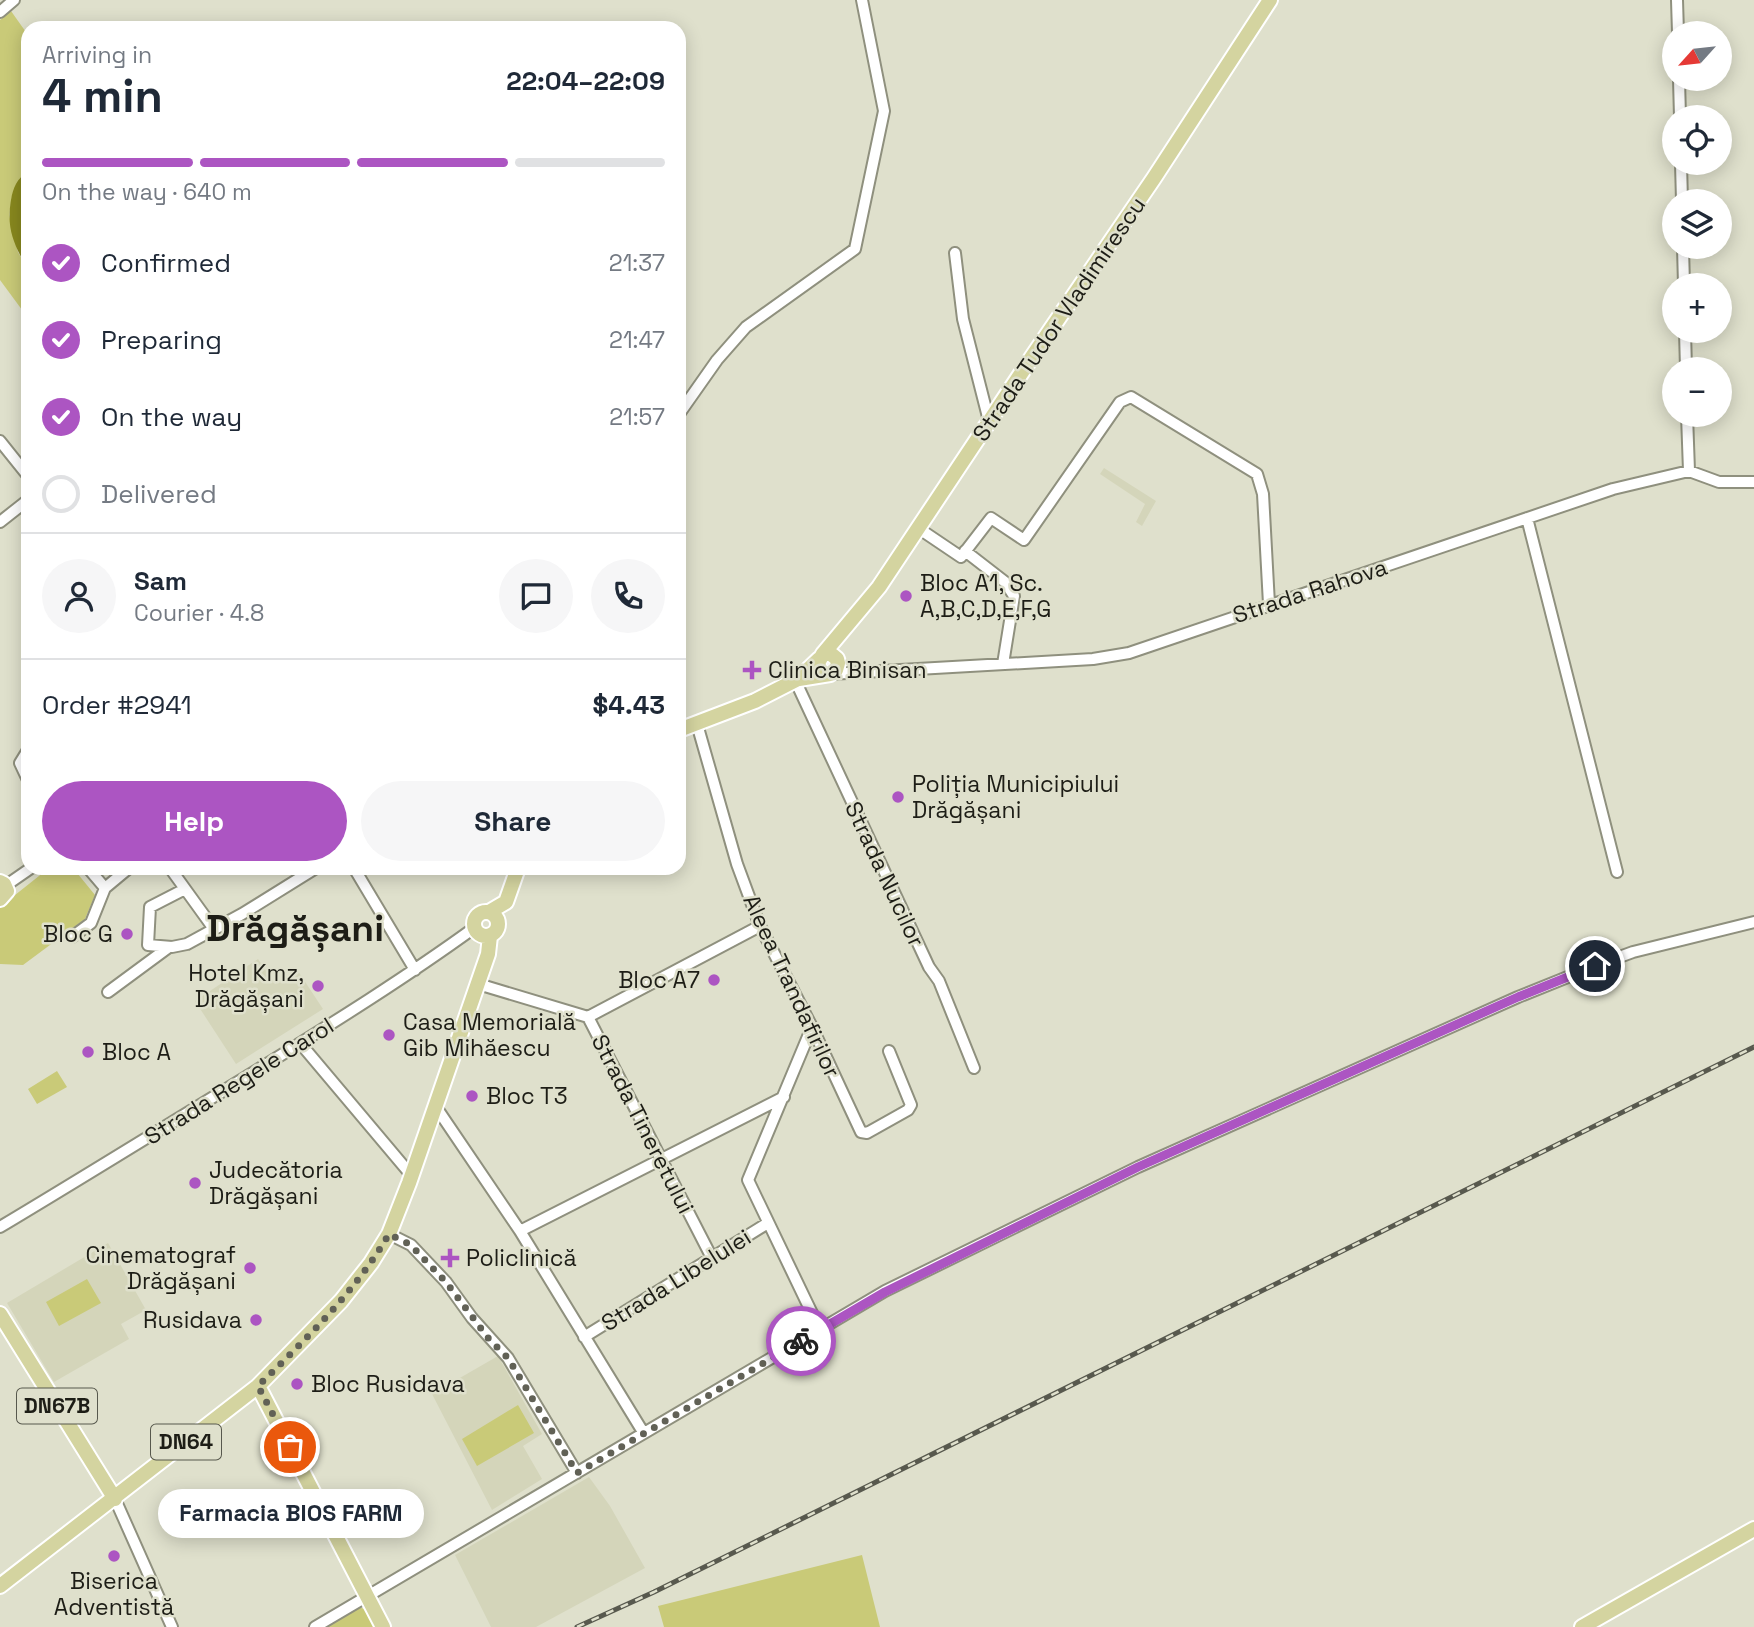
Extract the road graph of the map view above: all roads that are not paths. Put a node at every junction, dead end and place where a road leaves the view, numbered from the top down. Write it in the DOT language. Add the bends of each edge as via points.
graph roads {
  1 [pos="14,0"];
  2 [pos="862,0"];
  3 [pos="1676,0"];
  4 [pos="1268,2"];
  5 [pos="0,12"];
  6 [pos="1677,21"];
  7 [pos="955,253"];
  8 [pos="686,404"];
  9 [pos="989,421"];
  10 [pos="1687,427"];
  11 [pos="0,441"];
  12 [pos="21,467"];
  13 [pos="1689,471"];
  14 [pos="1754,482"];
  15 [pos="21,506"];
  16 [pos="1527,518"];
  17 [pos="0,522"];
  18 [pos="918,528"];
  19 [pos="965,551"];
  20 [pos="1269,604"];
  21 [pos="829,664"];
  22 [pos="1003,664"];
  23 [pos="796,680"];
  24 [pos="696,724"];
  25 [pos="686,728"];
  26 [pos="1617,872"];
  27 [pos="22,875"];
  28 [pos="94,875"];
  29 [pos="121,875"];
  30 [pos="175,875"];
  31 [pos="305,875"];
  32 [pos="358,875"];
  33 [pos="516,875"];
  34 [pos="105,888"];
  35 [pos="2,889"];
  36 [pos="185,889"];
  37 [pos="1754,922"];
  38 [pos="493,924"];
  39 [pos="760,926"];
  40 [pos="474,928"];
  41 [pos="214,929"];
  42 [pos="72,937"];
  43 [pos="169,947"];
  44 [pos="415,970"];
  45 [pos="478,984"];
  46 [pos="108,992"];
  47 [pos="588,1017"];
  48 [pos="813,1027"];
  49 [pos="300,1043"];
  50 [pos="889,1051"];
  51 [pos="974,1068"];
  52 [pos="784,1097"];
  53 [pos="436,1107"];
  54 [pos="660,1160"];
  55 [pos="412,1176"];
  56 [pos="768,1223"];
  57 [pos="0,1227"];
  58 [pos="520,1231"];
  59 [pos="389,1234"];
  60 [pos="712,1258"];
  61 [pos="0,1314"];
  62 [pos="820,1330"];
  63 [pos="584,1337"];
  64 [pos="258,1386"];
  65 [pos="643,1433"];
  66 [pos="577,1473"];
  67 [pos="115,1499"];
  68 [pos="1754,1529"];
  69 [pos="0,1586"];
  70 [pos="368,1596"];
  71 [pos="172,1627"];
  72 [pos="314,1627"];
  73 [pos="383,1627"];
  74 [pos="1582,1627"];
  1 -- 5 [label="street"];
  2 -- 8 [label="street" via="884,111 855,248 746,327"];
  3 -- 6 [label="street"];
  4 -- 9 [label="main road, Strada Tudor Vladimirescu"];
  7 -- 9 [label="street" via="963,319"];
  9 -- 18 [label="main road, Strada Tudor Vladimirescu"];
  10 -- 13 [label="street"];
  11 -- 12 [label="street"];
  13 -- 14 [label="street" via="1719,482"];
  13 -- 16 [label="street, Strada Rahova" via="1613,489"];
  15 -- 17 [label="street"];
  16 -- 20 [label="street, Strada Rahova"];
  16 -- 26 [label="street"];
  18 -- 19 [label="street" via="961,557"];
  18 -- 21 [label="main road, Strada Tudor Vladimirescu" via="842,634"];
  19 -- 20 [label="street" via="991,518 1024,540 1120,402 1131,397 1257,474 1263,495"];
  19 -- 22 [label="street" via="1005,582 1014,596"];
  20 -- 22 [label="street, Strada Rahova" via="1129,653"];
  21 -- 22 [label="street, Strada Rahova" via="857,673"];
  21 -- 23 [label="main road"];
  23 -- 24 [label="main road"];
  23 -- 51 [label="street, Strada Nucilor" via="939,981"];
  24 -- 25 [label="main road"];
  24 -- 39 [label="street, Aleea Trandafirilor"];
  27 -- 35 [label="street"];
  28 -- 34 [label="street"];
  29 -- 34 [label="street"];
  30 -- 36 [label="street"];
  31 -- 41 [label="street"];
  32 -- 44 [label="street"];
  33 -- 38 [label="main road"];
  34 -- 42 [label="street" via="90,923"];
  36 -- 41 [label="street"];
  36 -- 43 [label="street" via="150,907 148,945"];
  37 -- 62 [label="street" via="1633,952 1518,997 1138,1167 885,1292"];
  38 -- 40 [label="main road" via="479,934"];
  38 -- 40 [label="main road" via="478,915"];
  38 -- 45 [label="main road, DN64"];
  39 -- 47 [label="street"];
  39 -- 48 [label="street, Aleea Trandafirilor"];
  40 -- 44 [label="street, Strada Regele Carol"];
  41 -- 43 [label="street" via="187,944"];
  43 -- 46 [label="street"];
  44 -- 49 [label="street, Strada Regele Carol"];
  45 -- 47 [label="street, Strada Tineretului"];
  45 -- 53 [label="main road, DN64"];
  47 -- 54 [label="street, Strada Tineretului"];
  48 -- 50 [label="street, Aleea Trandafirilor" via="861,1132 867,1133 911,1105"];
  48 -- 52 [label="street"];
  49 -- 55 [label="street"];
  49 -- 57 [label="street, Strada Regele Carol"];
  52 -- 54 [label="street"];
  52 -- 56 [label="street" via="748,1180"];
  53 -- 55 [label="main road, DN64"];
  53 -- 58 [label="street"];
  54 -- 58 [label="street"];
  54 -- 60 [label="street, Strada Tineretului"];
  55 -- 59 [label="main road, DN64"];
  56 -- 60 [label="street, Strada Libelulei"];
  56 -- 62 [label="street"];
  58 -- 63 [label="street"];
  59 -- 64 [label="main road, DN64" via="372,1264 341,1301"];
  59 -- 66 [label="street" via="411,1245 508,1358"];
  60 -- 63 [label="street, Strada Libelulei"];
  61 -- 67 [label="main road, DN67B"];
  62 -- 65 [label="street"];
  63 -- 65 [label="street"];
  64 -- 67 [label="main road, DN64"];
  64 -- 70 [label="main road"];
  65 -- 66 [label="street"];
  66 -- 70 [label="street"];
  67 -- 69 [label="main road, DN64"];
  67 -- 71 [label="street"];
  68 -- 74 [label="main road"];
  70 -- 72 [label="street"];
  70 -- 73 [label="main road"];
}
